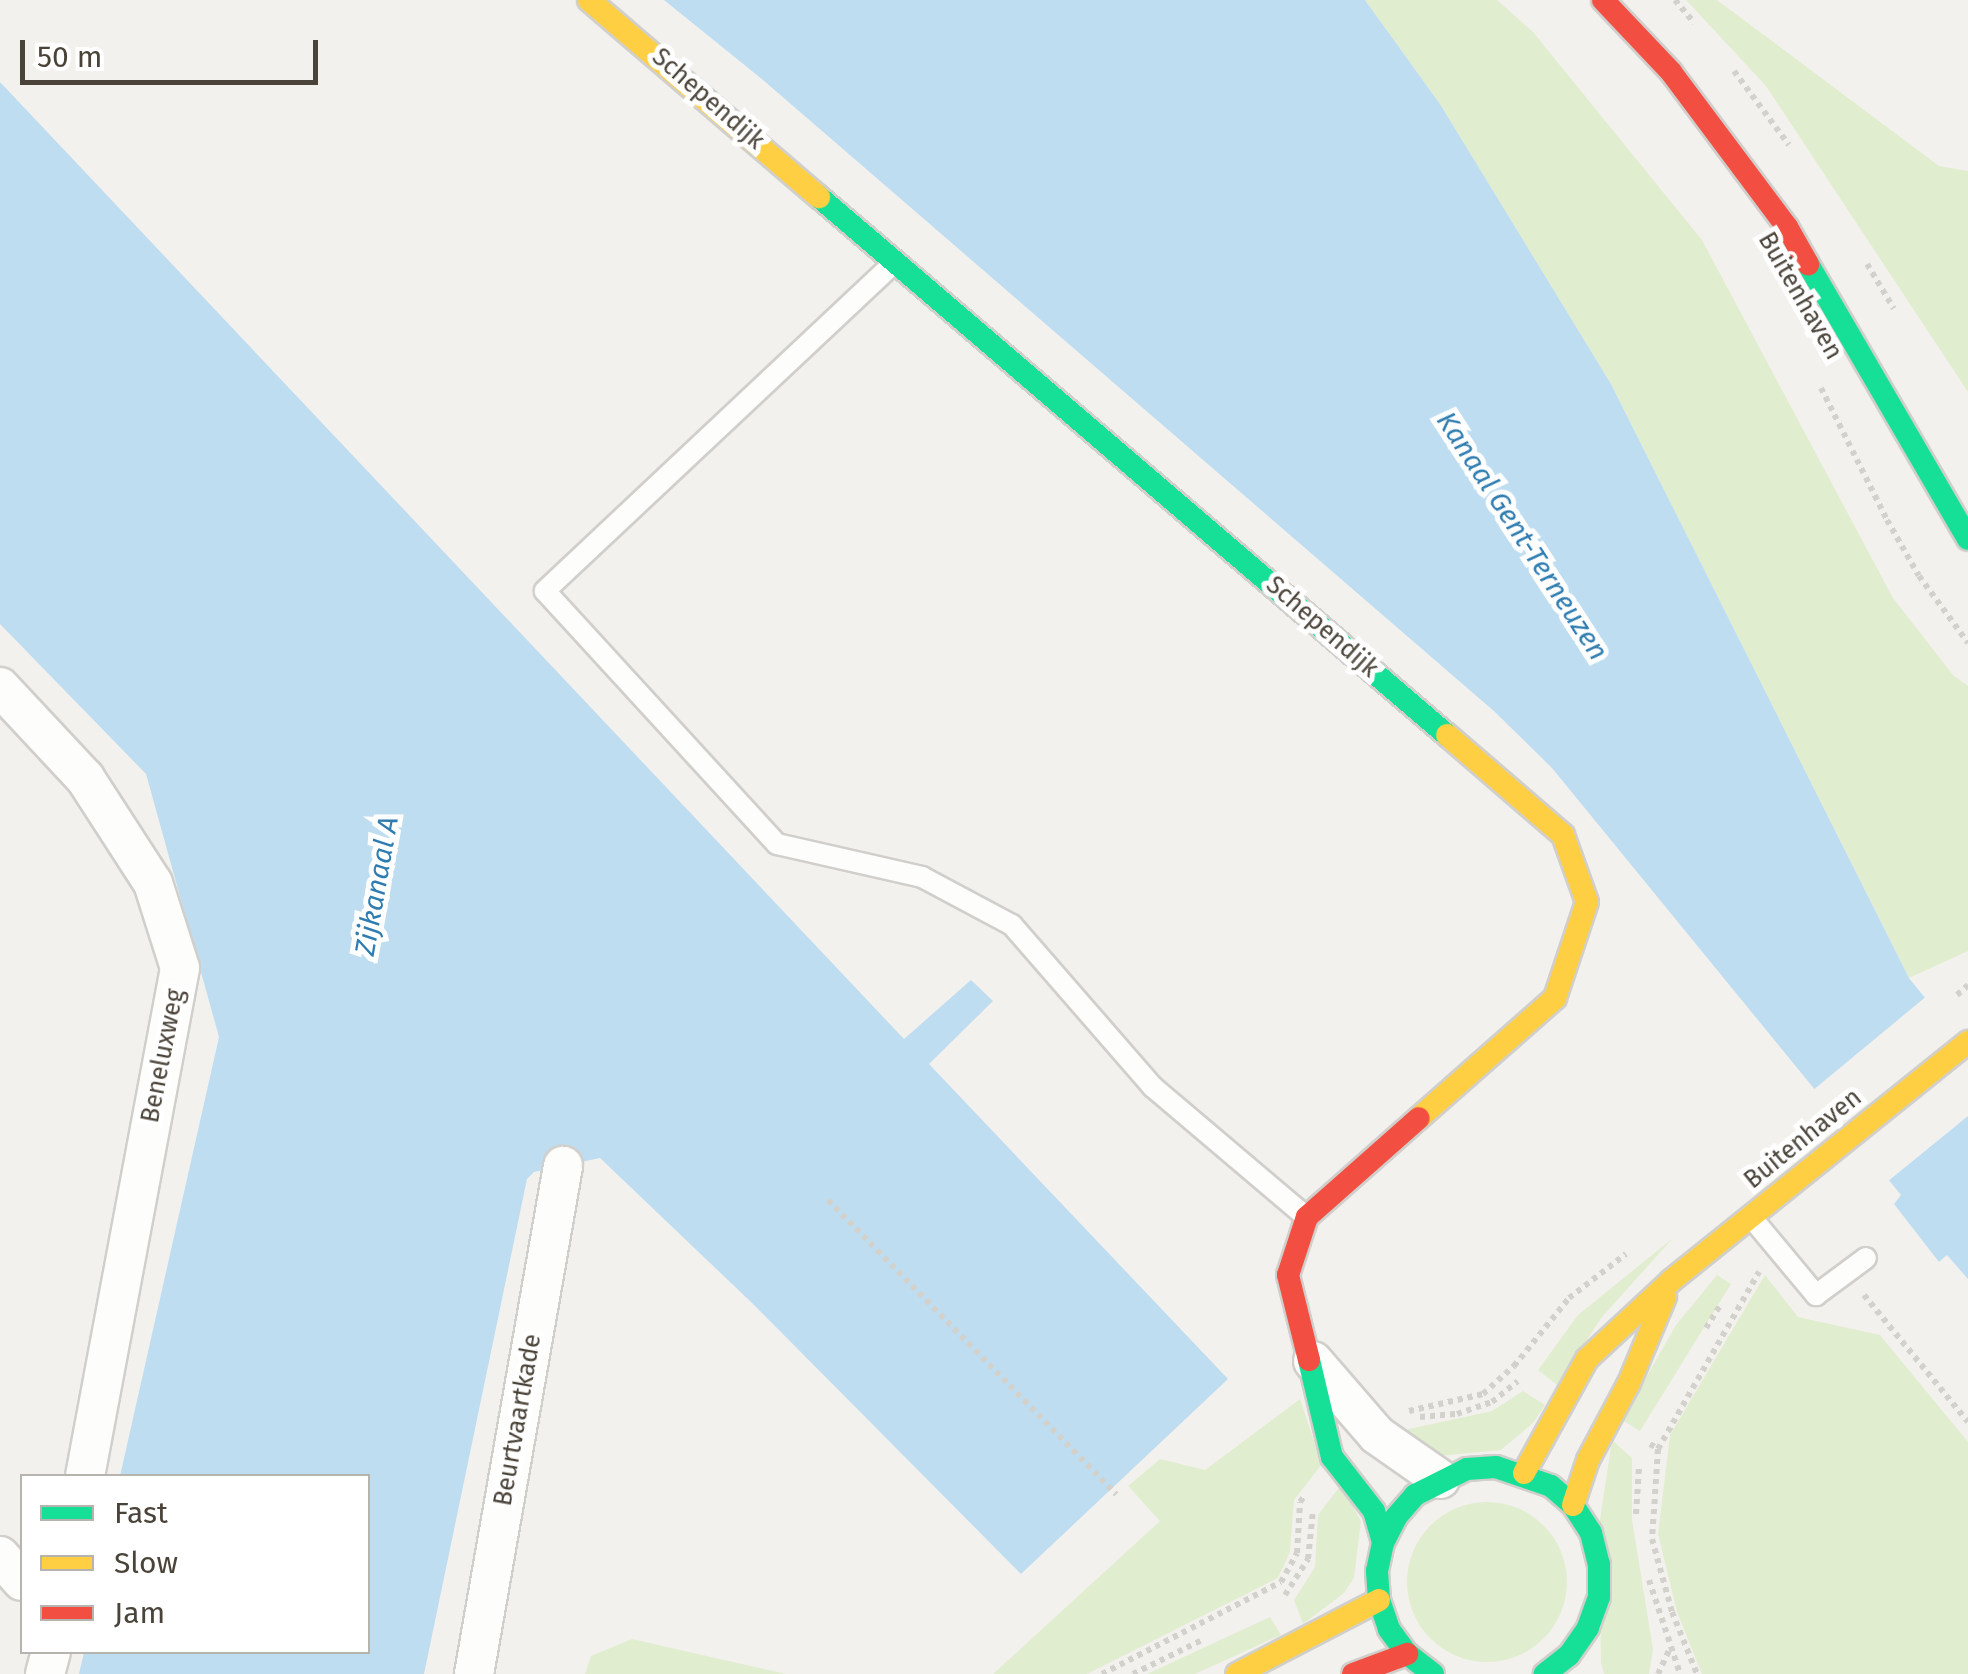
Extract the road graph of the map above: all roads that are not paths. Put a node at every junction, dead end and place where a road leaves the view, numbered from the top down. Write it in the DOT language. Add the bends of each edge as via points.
graph roads {
  1 [pos="589,0"];
  2 [pos="1603,0"];
  3 [pos="896,261"];
  4 [pos="1968,539"];
  5 [pos="0,686"];
  6 [pos="1968,1042"];
  7 [pos="562,1166"];
  8 [pos="1750,1216"];
  9 [pos="1307,1217"];
  10 [pos="1866,1258"];
  11 [pos="1672,1280"];
  12 [pos="1308,1356"];
  13 [pos="1524,1472"];
  14 [pos="85,1474"];
  15 [pos="1440,1479"];
  16 [pos="1573,1505"];
  17 [pos="1383,1543"];
  18 [pos="0,1556"];
  19 [pos="20,1579"];
  20 [pos="1379,1600"];
  21 [pos="1407,1654"];
  22 [pos="1574,1664"];
  23 [pos="474,1674"];
  24 [pos="1237,1674"];
  25 [pos="1353,1674"];
  26 [pos="1433,1674"];
  27 [pos="1545,1674"];
  1 -- 3 [label="main road, Schependijk"];
  2 -- 4 [label="main road, Buitenhaven" via="1671,72 1786,227"];
  3 -- 9 [label="main road, Schependijk" via="1563,834 1587,902 1555,998"];
  3 -- 9 [label="lane" via="546,591 777,844 922,877 1012,925 1153,1087"];
  5 -- 14 [label="street, Beneluxweg" via="85,778 153,884 180,968"];
  6 -- 8 [label="main road, Buitenhaven"];
  7 -- 23 [label="street, Beurtvaartkade"];
  8 -- 10 [label="lane" via="1816,1295"];
  8 -- 11 [label="main road, Buitenhaven"];
  9 -- 12 [label="main road" via="1288,1275"];
  11 -- 13 [label="main road, Buitenhaven" via="1587,1359"];
  11 -- 16 [label="main road, Buitenhaven"];
  12 -- 15 [label="street" via="1378,1435"];
  12 -- 17 [label="main road" via="1332,1457 1374,1511"];
  13 -- 15 [label="main road" via="1467,1469"];
  13 -- 16 [label="main road"];
  15 -- 17 [label="main road" via="1396,1516"];
  16 -- 22 [label="main road" via="1591,1533 1599,1564 1599,1597"];
  17 -- 20 [label="main road"];
  18 -- 19 [label="street"];
  20 -- 21 [label="main road"];
  20 -- 24 [label="main road"];
  21 -- 25 [label="main road"];
  21 -- 26 [label="main road"];
  22 -- 27 [label="main road"];
}
